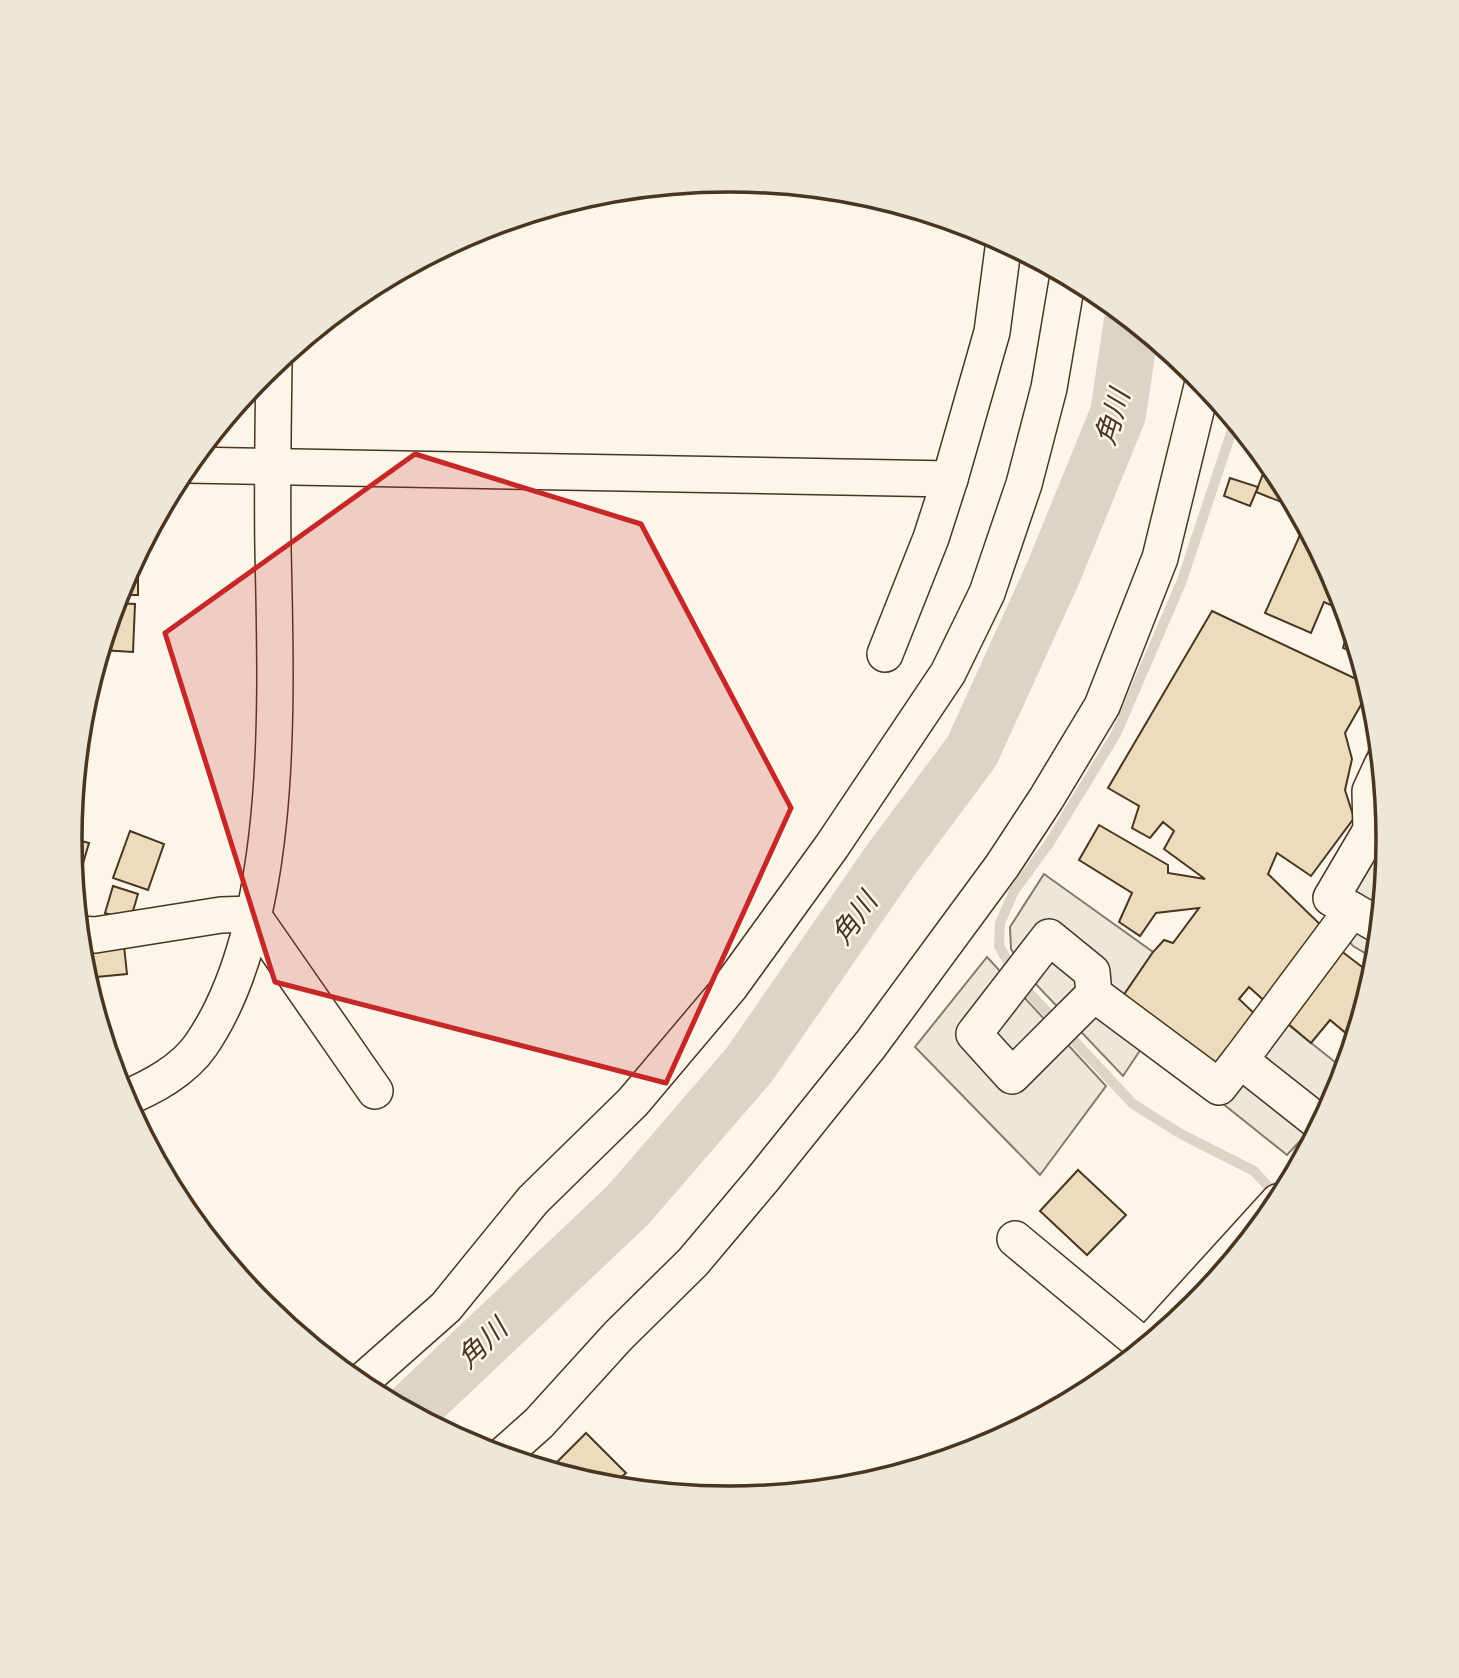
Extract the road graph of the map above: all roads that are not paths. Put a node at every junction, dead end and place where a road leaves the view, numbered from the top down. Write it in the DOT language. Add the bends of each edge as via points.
graph roads {
  1 [pos="1003,252"];
  2 [pos="1066,286"];
  3 [pos="274,379"];
  4 [pos="1200,395"];
  5 [pos="201,465"];
  6 [pos="272,466"];
  7 [pos="950,479"];
  8 [pos="885,653"];
  9 [pos="1374,783"];
  10 [pos="1376,818"];
  11 [pos="1377,840"];
  12 [pos="252,914"];
  13 [pos="1366,918"];
  14 [pos="90,935"];
  15 [pos="1094,994"];
  16 [pos="1240,1060"];
  17 [pos="375,1091"];
  18 [pos="135,1094"];
  19 [pos="1313,1118"];
  20 [pos="1015,1239"];
  21 [pos="1138,1341"];
  22 [pos="368,1376"];
  23 [pos="511,1448"];
  1 -- 7 [label="street" via="992,332"];
  2 -- 22 [label="street" via="1049,388 1024,484 987,593 948,673 730,987 633,1102 533,1200 446,1307"];
  3 -- 6 [label="street"];
  4 -- 23 [label="street" via="1160,558 1102,706 1046,799 871,1044 762,1180 693,1262"];
  5 -- 6 [label="street"];
  6 -- 7 [label="street"];
  6 -- 12 [label="street" via="275,653 270,794"];
  7 -- 8 [label="street"];
  9 -- 10 [label="street" via="1370,791"];
  11 -- 13 [label="street" via="1331,898"];
  12 -- 14 [label="street"];
  12 -- 17 [label="street"];
  12 -- 18 [label="street" via="223,1009 199,1048 157,1085"];
  13 -- 16 [label="street"];
  15 -- 16 [label="street" via="1219,1087"];
  16 -- 19 [label="street"];
  20 -- 21 [label="street"];
}
